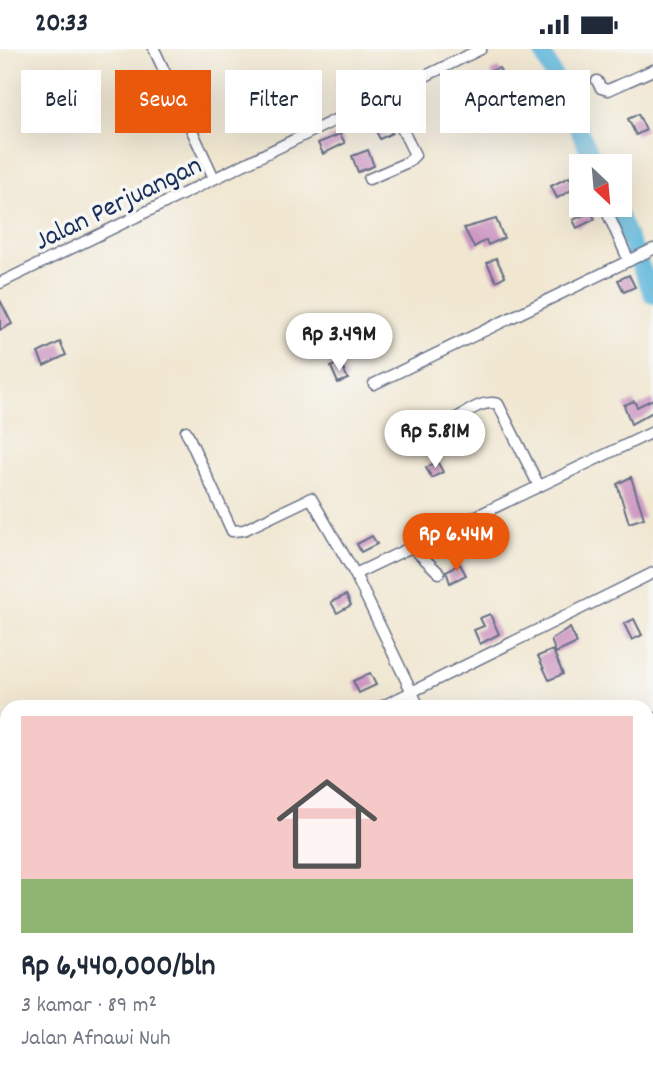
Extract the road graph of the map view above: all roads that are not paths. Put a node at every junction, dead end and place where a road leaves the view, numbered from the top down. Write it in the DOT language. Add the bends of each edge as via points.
graph roads {
  1 [pos="154,49"];
  2 [pos="481,49"];
  3 [pos="653,70"];
  4 [pos="426,76"];
  5 [pos="597,81"];
  6 [pos="336,120"];
  7 [pos="404,133"];
  8 [pos="214,179"];
  9 [pos="369,179"];
  10 [pos="610,217"];
  11 [pos="648,251"];
  12 [pos="631,260"];
  13 [pos="0,283"];
  14 [pos="374,384"];
  15 [pos="455,419"];
  16 [pos="186,431"];
  17 [pos="653,432"];
  18 [pos="540,486"];
  19 [pos="411,546"];
  20 [pos="439,573"];
  21 [pos="653,573"];
  22 [pos="355,574"];
  23 [pos="412,693"];
  24 [pos="396,700"];
  25 [pos="416,700"];
  1 -- 8 [label="street"];
  2 -- 4 [label="street, Jalan Perjuangan"];
  3 -- 5 [label="street" via="608,90"];
  6 -- 8 [label="street, Jalan Perjuangan"];
  7 -- 9 [label="street" via="415,155"];
  8 -- 13 [label="street, Jalan Perjuangan"];
  10 -- 12 [label="street"];
  11 -- 12 [label="street"];
  12 -- 14 [label="street"];
  15 -- 18 [label="street" via="480,405 498,404"];
  16 -- 22 [label="street" via="232,531 244,530 310,498"];
  17 -- 18 [label="street"];
  18 -- 19 [label="street"];
  19 -- 20 [label="street"];
  19 -- 22 [label="street"];
  21 -- 23 [label="street"];
  22 -- 23 [label="street"];
  23 -- 24 [label="street"];
  23 -- 25 [label="street"];
}
